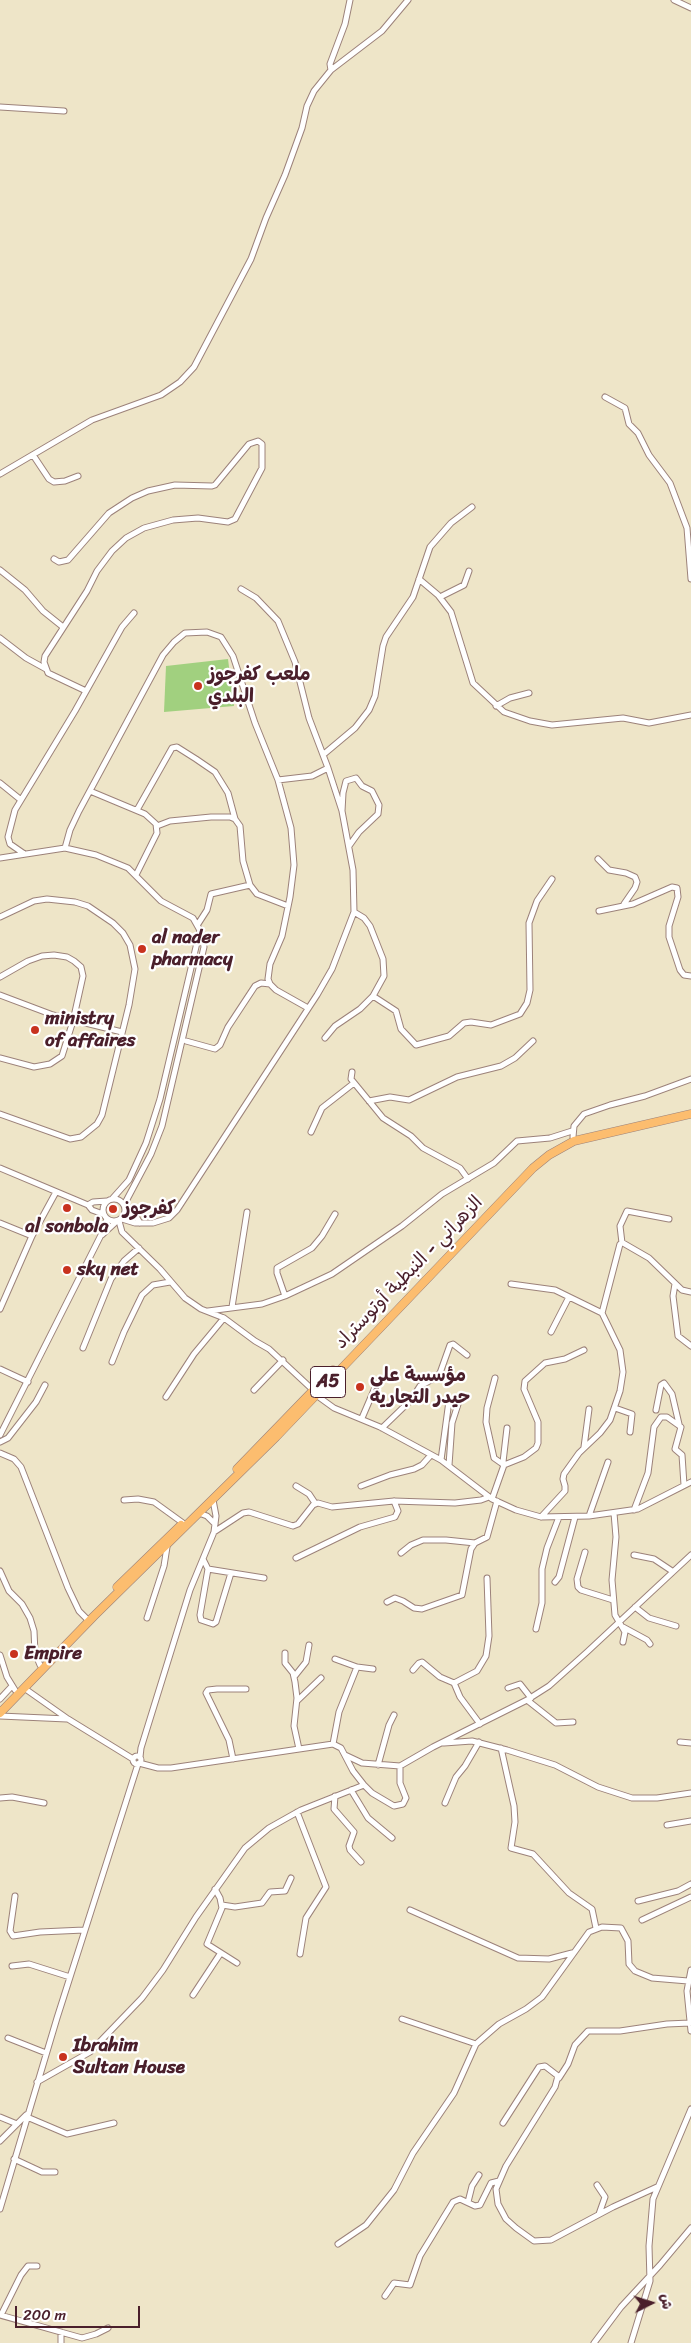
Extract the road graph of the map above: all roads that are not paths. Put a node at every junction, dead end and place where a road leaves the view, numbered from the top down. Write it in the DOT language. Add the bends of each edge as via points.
graph roads {
  1 [pos="350,0"];
  2 [pos="408,0"];
  3 [pos="674,0"];
  4 [pos="691,8"];
  5 [pos="331,70"];
  6 [pos="0,107"];
  7 [pos="64,111"];
  8 [pos="605,396"];
  9 [pos="33,455"];
  10 [pos="0,474"];
  11 [pos="78,476"];
  12 [pos="472,507"];
  13 [pos="54,559"];
  14 [pos="0,570"];
  15 [pos="469,571"];
  16 [pos="419,579"];
  17 [pos="691,579"];
  18 [pos="241,588"];
  19 [pos="440,597"];
  20 [pos="134,613"];
  21 [pos="63,627"];
  22 [pos="0,638"];
  23 [pos="46,669"];
  24 [pos="86,691"];
  25 [pos="529,693"];
  26 [pos="496,706"];
  27 [pos="691,715"];
  28 [pos="324,754"];
  29 [pos="328,768"];
  30 [pos="278,780"];
  31 [pos="0,783"];
  32 [pos="90,791"];
  33 [pos="20,800"];
  34 [pos="137,810"];
  35 [pos="342,811"];
  36 [pos="235,820"];
  37 [pos="157,826"];
  38 [pos="349,846"];
  39 [pos="65,848"];
  40 [pos="23,853"];
  41 [pos="0,858"];
  42 [pos="598,859"];
  43 [pos="136,875"];
  44 [pos="552,879"];
  45 [pos="250,885"];
  46 [pos="624,904"];
  47 [pos="288,906"];
  48 [pos="599,911"];
  49 [pos="354,912"];
  50 [pos="0,917"];
  51 [pos="199,927"];
  52 [pos="691,976"];
  53 [pos="0,977"];
  54 [pos="270,984"];
  55 [pos="0,995"];
  56 [pos="373,996"];
  57 [pos="308,1008"];
  58 [pos="74,1021"];
  59 [pos="122,1032"];
  60 [pos="325,1038"];
  61 [pos="186,1041"];
  62 [pos="533,1041"];
  63 [pos="0,1058"];
  64 [pos="352,1072"];
  65 [pos="691,1079"];
  66 [pos="354,1083"];
  67 [pos="160,1099"];
  68 [pos="168,1101"];
  69 [pos="369,1101"];
  70 [pos="691,1110"];
  71 [pos="0,1114"];
  72 [pos="691,1114"];
  73 [pos="311,1132"];
  74 [pos="572,1134"];
  75 [pos="0,1168"];
  76 [pos="468,1179"];
  77 [pos="56,1192"];
  78 [pos="109,1200"];
  79 [pos="88,1205"];
  80 [pos="124,1205"];
  81 [pos="125,1212"];
  82 [pos="247,1212"];
  83 [pos="103,1214"];
  84 [pos="335,1214"];
  85 [pos="107,1219"];
  86 [pos="669,1219"];
  87 [pos="119,1220"];
  88 [pos="0,1223"];
  89 [pos="140,1223"];
  90 [pos="101,1235"];
  91 [pos="32,1236"];
  92 [pos="622,1243"];
  93 [pos="139,1248"];
  94 [pos="170,1282"];
  95 [pos="511,1284"];
  96 [pos="675,1284"];
  97 [pos="691,1292"];
  98 [pos="285,1296"];
  99 [pos="569,1297"];
  100 [pos="232,1307"];
  101 [pos="0,1309"];
  102 [pos="208,1312"];
  103 [pos="602,1313"];
  104 [pos="224,1318"];
  105 [pos="551,1332"];
  106 [pos="691,1346"];
  107 [pos="83,1348"];
  108 [pos="584,1350"];
  109 [pos="467,1355"];
  110 [pos="283,1360"];
  111 [pos="112,1362"];
  112 [pos="0,1369"];
  113 [pos="495,1378"];
  114 [pos="28,1382"];
  115 [pos="377,1383"];
  116 [pos="45,1385"];
  117 [pos="254,1390"];
  118 [pos="314,1392"];
  119 [pos="461,1395"];
  120 [pos="166,1397"];
  121 [pos="449,1401"];
  122 [pos="615,1408"];
  123 [pos="589,1409"];
  124 [pos="656,1410"];
  125 [pos="362,1418"];
  126 [pos="678,1424"];
  127 [pos="382,1428"];
  128 [pos="507,1428"];
  129 [pos="630,1432"];
  130 [pos="0,1435"];
  131 [pos="0,1442"];
  132 [pos="584,1447"];
  133 [pos="0,1453"];
  134 [pos="431,1455"];
  135 [pos="250,1460"];
  136 [pos="441,1460"];
  137 [pos="608,1462"];
  138 [pos="504,1463"];
  139 [pos="449,1465"];
  140 [pos="691,1482"];
  141 [pos="684,1485"];
  142 [pos="296,1486"];
  143 [pos="361,1486"];
  144 [pos="493,1499"];
  145 [pos="124,1500"];
  146 [pos="213,1500"];
  147 [pos="394,1500"];
  148 [pos="315,1503"];
  149 [pos="634,1510"];
  150 [pos="200,1513"];
  151 [pos="614,1513"];
  152 [pos="589,1516"];
  153 [pos="541,1517"];
  154 [pos="575,1517"];
  155 [pos="560,1518"];
  156 [pos="183,1523"];
  157 [pos="215,1524"];
  158 [pos="214,1532"];
  159 [pos="475,1543"];
  160 [pos="166,1547"];
  161 [pos="585,1552"];
  162 [pos="401,1553"];
  163 [pos="634,1555"];
  164 [pos="691,1555"];
  165 [pos="203,1558"];
  166 [pos="296,1558"];
  167 [pos="208,1569"];
  168 [pos="0,1571"];
  169 [pos="672,1571"];
  170 [pos="231,1574"];
  171 [pos="264,1578"];
  172 [pos="487,1578"];
  173 [pos="555,1582"];
  174 [pos="613,1600"];
  175 [pos="387,1602"];
  176 [pos="635,1607"];
  177 [pos="86,1618"];
  178 [pos="147,1618"];
  179 [pos="621,1625"];
  180 [pos="676,1626"];
  181 [pos="536,1629"];
  182 [pos="623,1642"];
  183 [pos="650,1644"];
  184 [pos="309,1645"];
  185 [pos="285,1653"];
  186 [pos="0,1656"];
  187 [pos="335,1659"];
  188 [pos="40,1665"];
  189 [pos="357,1666"];
  190 [pos="373,1669"];
  191 [pos="413,1670"];
  192 [pos="294,1677"];
  193 [pos="321,1678"];
  194 [pos="454,1683"];
  195 [pos="13,1688"];
  196 [pos="24,1688"];
  197 [pos="508,1688"];
  198 [pos="246,1689"];
  199 [pos="0,1699"];
  200 [pos="529,1699"];
  201 [pos="296,1702"];
  202 [pos="0,1707"];
  203 [pos="0,1714"];
  204 [pos="394,1715"];
  205 [pos="68,1719"];
  206 [pos="572,1722"];
  207 [pos="480,1724"];
  208 [pos="479,1742"];
  209 [pos="680,1742"];
  210 [pos="441,1743"];
  211 [pos="691,1743"];
  212 [pos="333,1744"];
  213 [pos="501,1748"];
  214 [pos="299,1749"];
  215 [pos="345,1755"];
  216 [pos="233,1759"];
  217 [pos="137,1760"];
  218 [pos="378,1765"];
  219 [pos="400,1766"];
  220 [pos="364,1786"];
  221 [pos="351,1790"];
  222 [pos="691,1793"];
  223 [pos="335,1796"];
  224 [pos="0,1798"];
  225 [pos="44,1803"];
  226 [pos="445,1803"];
  227 [pos="297,1812"];
  228 [pos="691,1821"];
  229 [pos="667,1825"];
  230 [pos="392,1838"];
  231 [pos="362,1862"];
  232 [pos="292,1878"];
  233 [pos="691,1884"];
  234 [pos="215,1889"];
  235 [pos="15,1896"];
  236 [pos="691,1897"];
  237 [pos="638,1901"];
  238 [pos="222,1905"];
  239 [pos="410,1910"];
  240 [pos="642,1920"];
  241 [pos="596,1928"];
  242 [pos="84,1930"];
  243 [pos="573,1952"];
  244 [pos="220,1954"];
  245 [pos="300,1954"];
  246 [pos="238,1963"];
  247 [pos="12,1966"];
  248 [pos="691,1970"];
  249 [pos="70,1977"];
  250 [pos="688,1981"];
  251 [pos="193,1995"];
  252 [pos="402,2019"];
  253 [pos="690,2023"];
  254 [pos="691,2031"];
  255 [pos="8,2038"];
  256 [pos="476,2044"];
  257 [pos="46,2053"];
  258 [pos="559,2078"];
  259 [pos="37,2082"];
  260 [pos="691,2109"];
  261 [pos="27,2116"];
  262 [pos="0,2117"];
  263 [pos="114,2123"];
  264 [pos="503,2123"];
  265 [pos="17,2124"];
  266 [pos="0,2141"];
  267 [pos="14,2160"];
  268 [pos="55,2172"];
  269 [pos="479,2175"];
  270 [pos="499,2181"];
  271 [pos="597,2185"];
  272 [pos="657,2187"];
  273 [pos="468,2202"];
  274 [pos="0,2209"];
  275 [pos="599,2214"];
  276 [pos="691,2228"];
  277 [pos="338,2244"];
  278 [pos="37,2266"];
  279 [pos="651,2275"];
  280 [pos="386,2296"];
  281 [pos="0,2315"];
  282 [pos="108,2328"];
  283 [pos="60,2332"];
  284 [pos="77,2340"];
  285 [pos="61,2343"];
  286 [pos="594,2343"];
  287 [pos="631,2343"];
  1 -- 5 [label="street" via="330,64"];
  2 -- 5 [label="street" via="382,30"];
  3 -- 4 [label="street"];
  5 -- 9 [label="street" via="307,106 297,142 251,259 194,367 161,395 103,414"];
  6 -- 7 [label="street"];
  8 -- 17 [label="street" via="625,408 629,424 670,483 687,528"];
  9 -- 10 [label="street"];
  9 -- 11 [label="street" via="54,482"];
  12 -- 16 [label="street" via="460,514 434,541"];
  13 -- 21 [label="street" via="59,562 68,560 109,513 132,498 175,485 216,485 249,444 258,441 262,444 262,468 235,519 228,522 198,518 173,520 144,528 126,538 97,571"];
  14 -- 21 [label="street"];
  15 -- 19 [label="street" via="464,585"];
  16 -- 19 [label="street"];
  16 -- 28 [label="street" via="413,597 386,637 375,696 369,710 355,728"];
  18 -- 28 [label="street" via="278,621 295,662 309,718"];
  19 -- 26 [label="street" via="451,612 471,680"];
  20 -- 24 [label="street" via="122,627"];
  21 -- 23 [label="street" via="44,656"];
  22 -- 23 [label="street"];
  23 -- 24 [label="street" via="54,677"];
  24 -- 33 [label="street"];
  25 -- 26 [label="street"];
  26 -- 27 [label="street" via="518,717 552,725 623,718 649,723"];
  28 -- 29 [label="street"];
  29 -- 30 [label="street" via="312,776"];
  29 -- 35 [label="street"];
  30 -- 32 [label="street" via="227,645 214,633 196,631 179,637 163,655"];
  30 -- 47 [label="street" via="288,811 293,848"];
  31 -- 33 [label="street"];
  32 -- 34 [label="street"];
  32 -- 39 [label="street" via="70,830"];
  33 -- 40 [label="street" via="8,837 10,844"];
  34 -- 36 [label="street" via="172,748 176,747 214,772 228,793"];
  34 -- 37 [label="street"];
  35 -- 38 [label="street"];
  35 -- 38 [label="street" via="346,781 356,778 372,791 379,805 378,814"];
  36 -- 37 [label="street" via="211,816 170,821"];
  36 -- 45 [label="street" via="240,826"];
  37 -- 43 [label="street" via="157,833"];
  38 -- 49 [label="street"];
  39 -- 40 [label="street"];
  39 -- 43 [label="street" via="119,863"];
  40 -- 41 [label="street"];
  42 -- 46 [label="street" via="611,871 626,872 635,877 635,888"];
  43 -- 51 [label="street" via="161,901 187,913"];
  44 -- 56 [label="street" via="537,901 529,923 530,990 520,1014 491,1025 464,1023 449,1036 416,1045 401,1029 396,1011"];
  45 -- 47 [label="street" via="257,894"];
  45 -- 51 [label="street" via="211,894"];
  46 -- 48 [label="street"];
  46 -- 52 [label="street" via="676,888 678,897 669,937 682,972"];
  47 -- 54 [label="street" via="282,936 268,973"];
  49 -- 56 [label="street" via="370,926 383,959 382,982"];
  49 -- 57 [label="street" via="332,970"];
  50 -- 59 [label="street" via="34,901 47,899 88,906 114,923 130,945 135,969"];
  51 -- 67 [label="street"];
  51 -- 68 [label="street" via="204,948"];
  53 -- 58 [label="street" via="28,960 42,956 67,957 74,961 83,976"];
  54 -- 57 [label="street"];
  54 -- 61 [label="street" via="255,986 215,1049"];
  55 -- 58 [label="street" via="12,1002"];
  56 -- 60 [label="street"];
  57 -- 89 [label="street" via="177,1210 161,1222"];
  58 -- 59 [label="street"];
  58 -- 63 [label="street" via="62,1056 50,1064 28,1067"];
  59 -- 71 [label="street" via="102,1115 97,1124 81,1137 70,1139"];
  62 -- 69 [label="street" via="516,1058 501,1066 457,1077 409,1100 390,1096"];
  64 -- 66 [label="street"];
  65 -- 74 [label="street" via="584,1114 575,1123"];
  66 -- 69 [label="street"];
  66 -- 73 [label="street" via="322,1108"];
  67 -- 68 [label="street"];
  67 -- 78 [label="street" via="146,1143 128,1180"];
  68 -- 80 [label="street" via="151,1154"];
  69 -- 76 [label="street" via="384,1118 423,1148 460,1168"];
  70 -- 74 [label="highway, الزهراني - النبطية أوتوستراد / A5"];
  72 -- 118 [label="highway, الزهراني - النبطية أوتوستراد / A5" via="574,1141 549,1155"];
  74 -- 76 [label="street" via="517,1141 494,1163"];
  74 -- 118 [label="highway, الزهراني - النبطية أوتوستراد / A5" via="523,1173"];
  75 -- 77 [label="street"];
  76 -- 98 [label="street" via="442,1194 348,1264"];
  77 -- 79 [label="street"];
  77 -- 91 [label="street"];
  78 -- 79 [label="street"];
  78 -- 80 [label="street" via="119,1200"];
  78 -- 83 [label="street"];
  79 -- 83 [label="street"];
  80 -- 81 [label="street"];
  81 -- 87 [label="street"];
  81 -- 89 [label="street"];
  82 -- 100 [label="street"];
  83 -- 85 [label="street"];
  84 -- 98 [label="street" via="312,1248 277,1268"];
  85 -- 87 [label="street"];
  85 -- 90 [label="street"];
  86 -- 92 [label="street" via="627,1211 620,1226"];
  87 -- 89 [label="street"];
  87 -- 90 [label="street"];
  87 -- 93 [label="street" via="122,1232"];
  88 -- 91 [label="street"];
  90 -- 114 [label="street"];
  91 -- 101 [label="street"];
  92 -- 96 [label="street" via="649,1258"];
  92 -- 103 [label="street"];
  93 -- 94 [label="street"];
  93 -- 107 [label="street" via="111,1279"];
  94 -- 102 [label="street" via="192,1304"];
  94 -- 111 [label="street" via="153,1285 142,1295"];
  95 -- 99 [label="street" via="558,1291"];
  96 -- 97 [label="street"];
  96 -- 106 [label="street" via="673,1296 678,1336"];
  98 -- 100 [label="street" via="262,1304"];
  99 -- 103 [label="street"];
  99 -- 105 [label="street"];
  100 -- 102 [label="street"];
  102 -- 104 [label="street"];
  103 -- 122 [label="street" via="620,1350 623,1372"];
  104 -- 110 [label="street"];
  104 -- 120 [label="street" via="194,1354"];
  108 -- 138 [label="street" via="565,1359 545,1363 526,1380 524,1389 538,1422 538,1442 536,1448 524,1457"];
  109 -- 127 [label="street" via="450,1345 440,1373 420,1386 411,1400"];
  110 -- 117 [label="street"];
  110 -- 118 [label="street"];
  112 -- 114 [label="street"];
  113 -- 138 [label="street" via="486,1422 494,1458"];
  114 -- 130 [label="street"];
  115 -- 125 [label="street"];
  116 -- 131 [label="street" via="8,1438"];
  118 -- 125 [label="street" via="334,1408"];
  118 -- 135 [label="highway, الزهراني - النبطية أوتوستراد / A5"];
  119 -- 139 [label="street" via="452,1423"];
  121 -- 136 [label="street"];
  122 -- 129 [label="street" via="632,1414"];
  122 -- 132 [label="street" via="603,1430"];
  123 -- 132 [label="street"];
  124 -- 126 [label="street" via="664,1383 672,1394"];
  125 -- 127 [label="street"];
  126 -- 141 [label="street" via="681,1431 675,1449 682,1455"];
  126 -- 149 [label="street" via="664,1417 658,1421 651,1441 647,1475"];
  127 -- 134 [label="street"];
  128 -- 138 [label="street"];
  132 -- 153 [label="street" via="563,1477 564,1491"];
  133 -- 177 [label="street" via="22,1466 68,1588"];
  134 -- 136 [label="street"];
  134 -- 143 [label="street" via="414,1469"];
  135 -- 146 [label="highway, الزهراني - النبطية أوتوستراد / A5"];
  135 -- 156 [label="highway, الزهراني - النبطية أوتوستراد / A5"];
  136 -- 139 [label="street"];
  137 -- 152 [label="street"];
  138 -- 144 [label="street"];
  139 -- 144 [label="street"];
  140 -- 141 [label="street"];
  141 -- 149 [label="street"];
  142 -- 148 [label="street" via="309,1494"];
  144 -- 147 [label="street" via="449,1504"];
  144 -- 153 [label="street"];
  144 -- 159 [label="street" via="487,1537"];
  145 -- 156 [label="street" via="154,1502"];
  146 -- 150 [label="highway, الزهراني - النبطية أوتوستراد / A5"];
  146 -- 157 [label="street"];
  147 -- 148 [label="street" via="332,1507"];
  147 -- 166 [label="street" via="398,1509 395,1517 360,1527"];
  148 -- 158 [label="street" via="293,1526 242,1512"];
  149 -- 151 [label="street"];
  150 -- 157 [label="street"];
  150 -- 160 [label="highway, الزهراني - النبطية أوتوستراد / A5"];
  151 -- 152 [label="street"];
  151 -- 174 [label="street"];
  152 -- 154 [label="street"];
  153 -- 155 [label="street"];
  154 -- 155 [label="street"];
  154 -- 173 [label="street"];
  155 -- 181 [label="street" via="542,1569 542,1603"];
  156 -- 177 [label="highway, الزهراني - النبطية أوتوستراد / A5"];
  157 -- 158 [label="street"];
  158 -- 165 [label="street"];
  159 -- 162 [label="street" via="423,1540"];
  159 -- 175 [label="street" via="460,1596 422,1609 395,1598"];
  160 -- 178 [label="street" via="164,1566"];
  160 -- 196 [label="highway, الزهراني - النبطية أوتوستراد / A5"];
  161 -- 174 [label="street" via="577,1579 578,1587"];
  163 -- 169 [label="street" via="654,1559"];
  164 -- 169 [label="street"];
  165 -- 167 [label="street"];
  165 -- 217 [label="street"];
  167 -- 170 [label="street"];
  167 -- 170 [label="street" via="200,1618 212,1624 216,1622"];
  168 -- 188 [label="street" via="9,1592 22,1604 30,1618"];
  169 -- 176 [label="street"];
  170 -- 171 [label="street"];
  172 -- 194 [label="street" via="490,1624 486,1656 474,1674"];
  174 -- 179 [label="street" via="615,1615"];
  176 -- 179 [label="street"];
  176 -- 180 [label="street" via="649,1618"];
  177 -- 188 [label="highway, الزهراني - النبطية أوتوستراد / A5"];
  179 -- 182 [label="street"];
  179 -- 183 [label="street"];
  179 -- 200 [label="street"];
  184 -- 192 [label="street" via="306,1662"];
  185 -- 192 [label="street" via="285,1663"];
  186 -- 195 [label="street"];
  187 -- 189 [label="street"];
  188 -- 195 [label="highway, الزهراني - النبطية أوتوستراد / A5"];
  189 -- 190 [label="street"];
  189 -- 212 [label="street" via="339,1712"];
  191 -- 194 [label="street" via="422,1662"];
  192 -- 201 [label="street"];
  193 -- 201 [label="street"];
  194 -- 207 [label="street"];
  195 -- 199 [label="street"];
  195 -- 202 [label="highway, الزهراني - النبطية أوتوستراد / A5"];
  196 -- 203 [label="highway, الزهراني - النبطية أوتوستراد / A5"];
  196 -- 205 [label="street"];
  197 -- 200 [label="street" via="520,1684"];
  198 -- 216 [label="street" via="217,1689 206,1693 229,1740"];
  200 -- 206 [label="street" via="556,1723"];
  200 -- 207 [label="street"];
  201 -- 214 [label="street" via="294,1726"];
  203 -- 205 [label="street"];
  204 -- 218 [label="street"];
  205 -- 217 [label="street"];
  207 -- 210 [label="street"];
  208 -- 210 [label="street"];
  208 -- 213 [label="street"];
  208 -- 226 [label="street" via="456,1777"];
  209 -- 211 [label="street"];
  210 -- 219 [label="street"];
  212 -- 214 [label="street"];
  212 -- 215 [label="street"];
  213 -- 222 [label="street" via="632,1798"];
  213 -- 241 [label="street" via="510,1778 514,1811 511,1848 533,1854 569,1893 592,1909"];
  214 -- 216 [label="street"];
  215 -- 218 [label="street" via="358,1762"];
  215 -- 220 [label="street"];
  216 -- 217 [label="street" via="171,1768"];
  217 -- 242 [label="street"];
  218 -- 219 [label="street"];
  219 -- 220 [label="street" via="400,1783 406,1794 403,1804 394,1806"];
  220 -- 221 [label="street"];
  221 -- 223 [label="street"];
  221 -- 230 [label="street" via="368,1818"];
  223 -- 227 [label="street"];
  223 -- 231 [label="street" via="334,1809 354,1832 350,1850"];
  224 -- 225 [label="street"];
  227 -- 234 [label="street" via="269,1828 245,1848"];
  227 -- 245 [label="street" via="326,1887 306,1918"];
  228 -- 229 [label="street"];
  232 -- 238 [label="street" via="285,1891 270,1892 262,1903 235,1907"];
  233 -- 237 [label="street" via="678,1891"];
  234 -- 238 [label="street"];
  234 -- 259 [label="street" via="164,1970 142,1998 90,2052"];
  235 -- 242 [label="street" via="10,1931 13,1936"];
  236 -- 240 [label="street"];
  238 -- 244 [label="street" via="207,1943"];
  239 -- 243 [label="street" via="518,1958 543,1960"];
  241 -- 243 [label="street"];
  241 -- 250 [label="street" via="614,1926 622,1929 629,1946 630,1964 635,1971 652,1978"];
  242 -- 249 [label="street"];
  243 -- 256 [label="street" via="542,1997 499,2024"];
  244 -- 246 [label="street"];
  244 -- 251 [label="street"];
  247 -- 249 [label="street" via="29,1964"];
  248 -- 250 [label="street"];
  249 -- 257 [label="street"];
  250 -- 253 [label="street"];
  252 -- 256 [label="street"];
  253 -- 254 [label="street"];
  253 -- 258 [label="street" via="588,2031 575,2045"];
  255 -- 257 [label="street"];
  256 -- 277 [label="street" via="454,2094 430,2132 416,2147 394,2190 366,2225"];
  257 -- 259 [label="street"];
  258 -- 264 [label="street" via="545,2066 539,2067"];
  258 -- 270 [label="street"];
  259 -- 261 [label="street"];
  260 -- 272 [label="street"];
  261 -- 263 [label="street" via="67,2134"];
  261 -- 265 [label="street"];
  261 -- 267 [label="street"];
  262 -- 265 [label="street"];
  265 -- 266 [label="street"];
  267 -- 268 [label="street" via="42,2172"];
  267 -- 274 [label="street"];
  269 -- 273 [label="street"];
  270 -- 273 [label="street" via="491,2183 480,2205"];
  270 -- 275 [label="street" via="496,2200 501,2210 516,2228 534,2241 551,2240"];
  271 -- 275 [label="street" via="605,2197"];
  272 -- 275 [label="street"];
  272 -- 279 [label="street" via="651,2209"];
  273 -- 280 [label="street" via="456,2200 445,2213 420,2256 410,2285 394,2283"];
  276 -- 279 [label="street"];
  278 -- 281 [label="street" via="28,2266 24,2270"];
  279 -- 286 [label="street"];
  279 -- 287 [label="street"];
  281 -- 283 [label="street"];
  282 -- 284 [label="street"];
  283 -- 284 [label="street"];
  283 -- 285 [label="street"];
}
